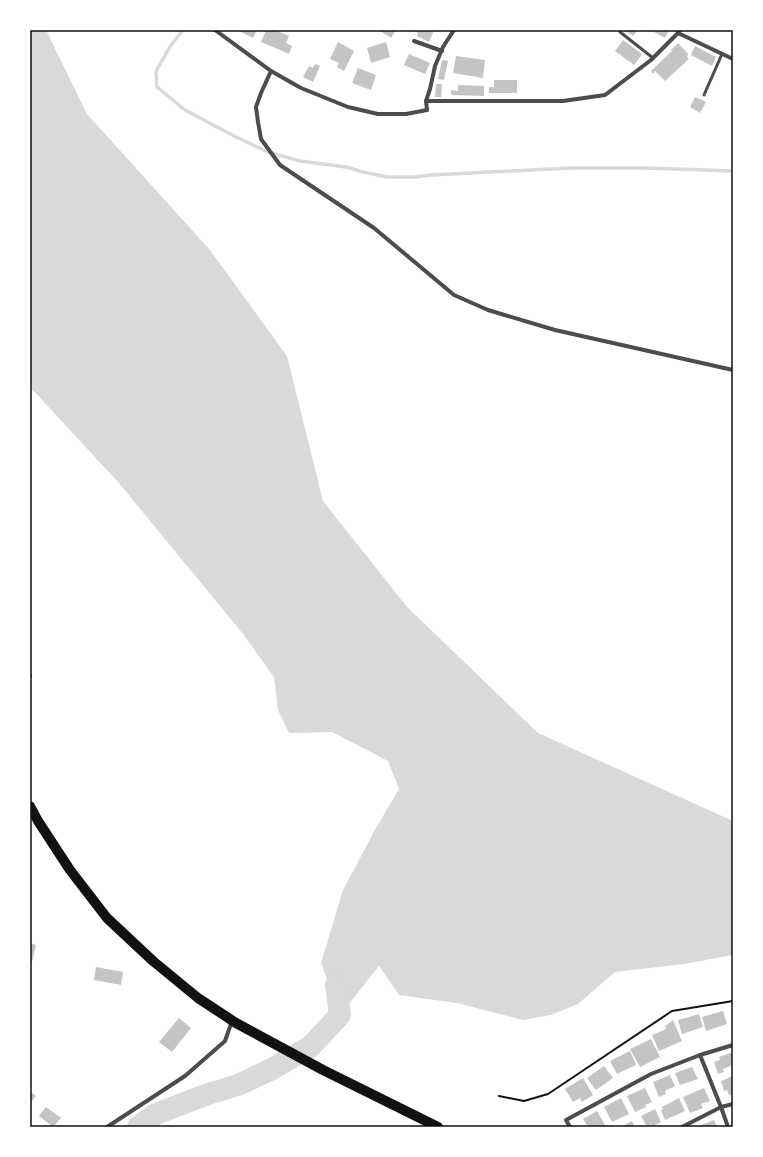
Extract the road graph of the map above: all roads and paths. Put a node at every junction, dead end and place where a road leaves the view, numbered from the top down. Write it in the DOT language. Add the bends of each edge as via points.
graph roads {
  1 [pos="215,30"];
  2 [pos="454,30"];
  3 [pos="620,32"];
  4 [pos="679,32"];
  5 [pos="414,41"];
  6 [pos="442,51"];
  7 [pos="722,54"];
  8 [pos="653,58"];
  9 [pos="733,59"];
  10 [pos="271,71"];
  11 [pos="704,95"];
  12 [pos="426,101"];
  13 [pos="733,370"];
  14 [pos="30,806"];
  15 [pos="733,1001"];
  16 [pos="234,1022"];
  17 [pos="733,1045"];
  18 [pos="700,1055"];
  19 [pos="499,1096"];
  20 [pos="733,1104"];
  21 [pos="721,1107"];
  22 [pos="107,1127"];
  23 [pos="438,1127"];
  24 [pos="570,1127"];
  25 [pos="682,1127"];
  26 [pos="728,1127"];
  1 -- 10 [label="street"];
  2 -- 6 [label="street"];
  3 -- 8 [label="lane"];
  4 -- 7 [label="street"];
  4 -- 8 [label="street"];
  5 -- 6 [label="street"];
  6 -- 12 [label="street" via="435,66"];
  7 -- 9 [label="street"];
  7 -- 11 [label="lane"];
  8 -- 12 [label="street" via="605,95 563,101"];
  10 -- 12 [label="street" via="348,107 378,114 406,114 427,110"];
  10 -- 13 [label="street" via="256,108 261,139 280,165 374,228 454,295 488,310 554,330"];
  14 -- 16 [label="main road" via="70,870 107,918 193,994"];
  15 -- 19 [label="path" via="672,1011 548,1094 524,1101"];
  16 -- 22 [label="street" via="225,1041 185,1076"];
  16 -- 23 [label="main road"];
  17 -- 18 [label="street"];
  18 -- 21 [label="street"];
  18 -- 24 [label="street" via="651,1074 572,1116 566,1120"];
  20 -- 21 [label="street"];
  21 -- 25 [label="street"];
  21 -- 26 [label="street"];
}
